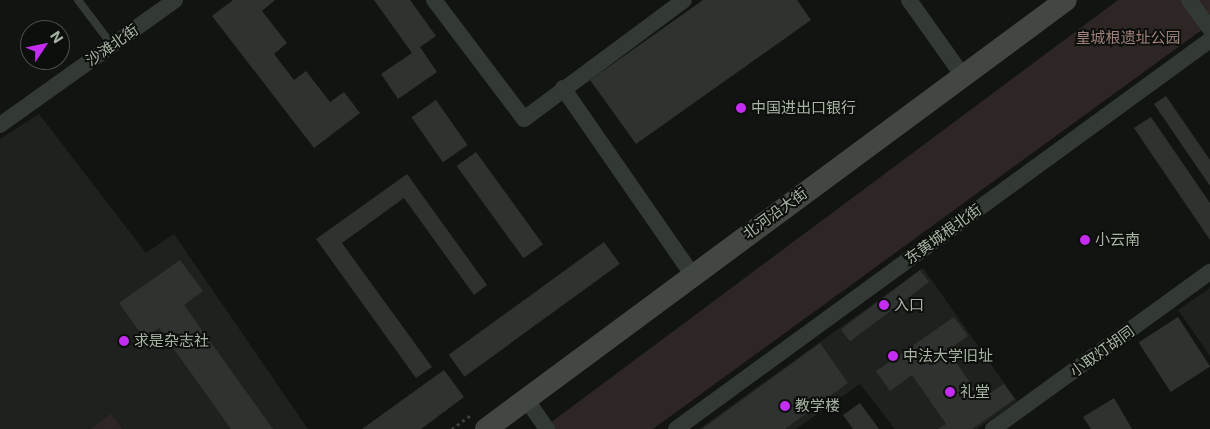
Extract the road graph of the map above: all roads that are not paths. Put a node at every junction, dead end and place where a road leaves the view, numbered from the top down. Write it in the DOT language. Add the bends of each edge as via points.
graph roads {
  1 [pos="78,0"];
  2 [pos="176,0"];
  3 [pos="434,0"];
  4 [pos="684,0"];
  5 [pos="909,0"];
  6 [pos="1066,0"];
  7 [pos="1189,0"];
  8 [pos="1210,29"];
  9 [pos="1210,40"];
  10 [pos="112,45"];
  11 [pos="963,76"];
  12 [pos="563,88"];
  13 [pos="0,125"];
  14 [pos="1210,272"];
  15 [pos="692,274"];
  16 [pos="526,399"];
  17 [pos="486,429"];
  18 [pos="547,429"];
  19 [pos="676,429"];
  20 [pos="993,429"];
  1 -- 10 [label="lane"];
  2 -- 10 [label="street, 沙滩北街"];
  3 -- 12 [label="street" via="524,119"];
  4 -- 12 [label="street"];
  5 -- 11 [label="street"];
  6 -- 11 [label="main road, 北河沿大街"];
  7 -- 8 [label="street"];
  9 -- 19 [label="street, 东黄城根北街"];
  10 -- 13 [label="street, 沙滩北街"];
  11 -- 15 [label="main road, 北河沿大街"];
  12 -- 15 [label="street"];
  14 -- 20 [label="street, 小取灯胡同"];
  15 -- 16 [label="main road, 北河沿大街"];
  16 -- 17 [label="main road, 北河沿大街"];
  16 -- 18 [label="street"];
}
